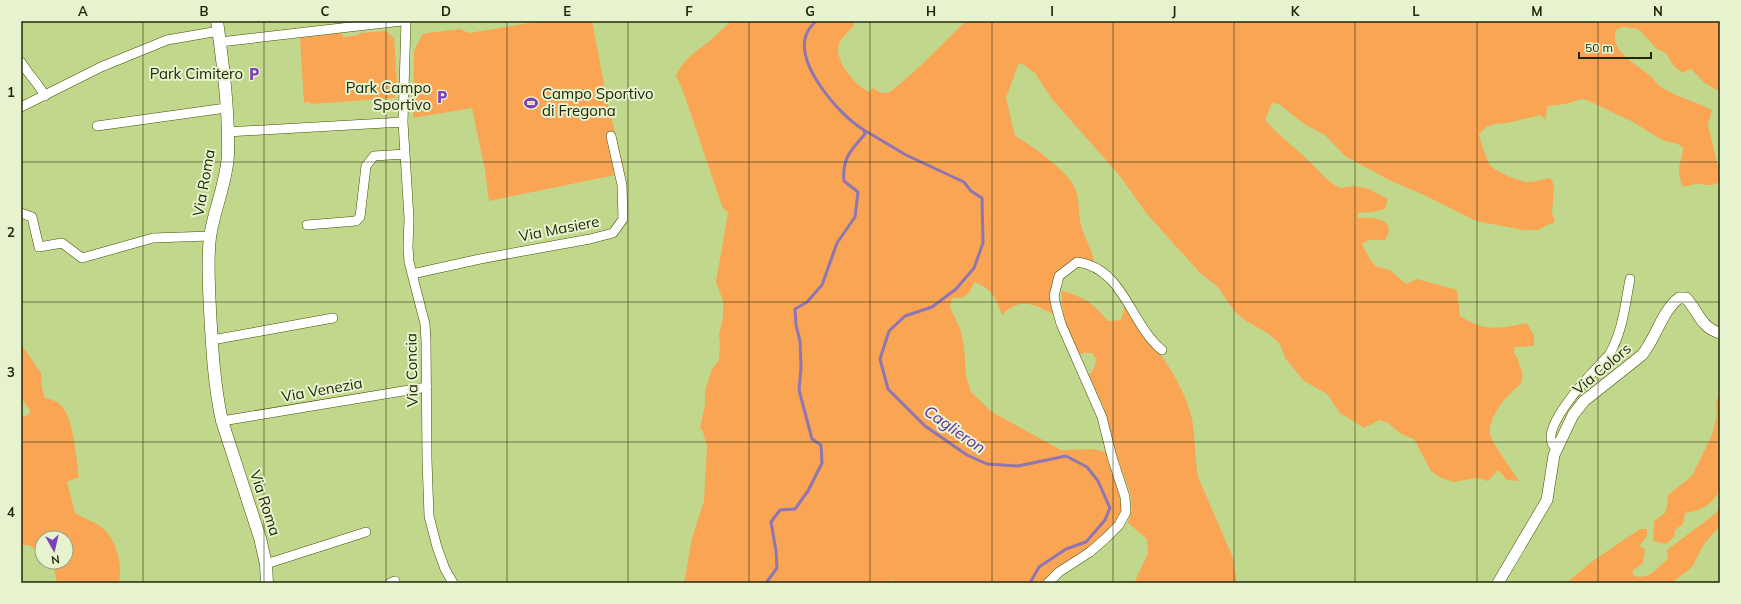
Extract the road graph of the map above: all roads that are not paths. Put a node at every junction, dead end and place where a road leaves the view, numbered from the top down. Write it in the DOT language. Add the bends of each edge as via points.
graph roads {
  1 [pos="402,21"];
  2 [pos="406,21"];
  3 [pos="219,32"];
  4 [pos="21,62"];
  5 [pos="45,96"];
  6 [pos="21,107"];
  7 [pos="226,108"];
  8 [pos="403,122"];
  9 [pos="97,126"];
  10 [pos="227,132"];
  11 [pos="611,136"];
  12 [pos="405,154"];
  13 [pos="21,213"];
  14 [pos="307,225"];
  15 [pos="210,236"];
  16 [pos="412,274"];
  17 [pos="1630,279"];
  18 [pos="333,318"];
  19 [pos="1720,333"];
  20 [pos="212,340"];
  21 [pos="1162,350"];
  22 [pos="427,387"];
  23 [pos="222,421"];
  24 [pos="1556,448"];
  25 [pos="366,532"];
  26 [pos="266,564"];
  27 [pos="267,583"];
  28 [pos="453,583"];
  29 [pos="1048,583"];
  30 [pos="1498,583"];
  1 -- 3 [label="street"];
  2 -- 8 [label="street, Via Concia"];
  3 -- 5 [label="street" via="167,40 102,67"];
  3 -- 7 [label="main road, Via Roma"];
  4 -- 5 [label="street"];
  5 -- 6 [label="street"];
  7 -- 9 [label="street"];
  7 -- 10 [label="main road, Via Roma"];
  8 -- 10 [label="street"];
  8 -- 12 [label="street, Via Concia"];
  10 -- 15 [label="main road, Via Roma" via="228,155"];
  11 -- 16 [label="street, Via Masiere" via="622,185 623,219 613,233"];
  12 -- 14 [label="street" via="374,156 366,166 360,217 356,221"];
  12 -- 16 [label="street, Via Concia" via="408,247"];
  13 -- 15 [label="street" via="32,217 39,247 62,243 82,258 153,238"];
  15 -- 20 [label="main road, Via Roma" via="208,260"];
  16 -- 22 [label="street, Via Concia" via="425,324"];
  17 -- 24 [label="street" via="1625,312 1614,347 1571,396 1558,418 1550,437"];
  18 -- 20 [label="street"];
  19 -- 24 [label="street, Via Colors" via="1706,326 1686,298 1679,298 1672,303 1650,346 1642,355 1584,401 1573,415"];
  20 -- 23 [label="main road, Via Roma"];
  21 -- 29 [label="street" via="1154,344 1108,275 1088,264 1077,262 1059,276 1054,296 1061,324 1102,417 1125,497 1126,512 1119,525 1106,538"];
  22 -- 23 [label="street, Via Venezia"];
  22 -- 28 [label="street, Via Concia" via="429,516 437,547"];
  23 -- 26 [label="main road, Via Roma"];
  24 -- 30 [label="street, Via Colors" via="1547,500"];
  25 -- 26 [label="street"];
  26 -- 27 [label="main road, Via Roma"];
}
